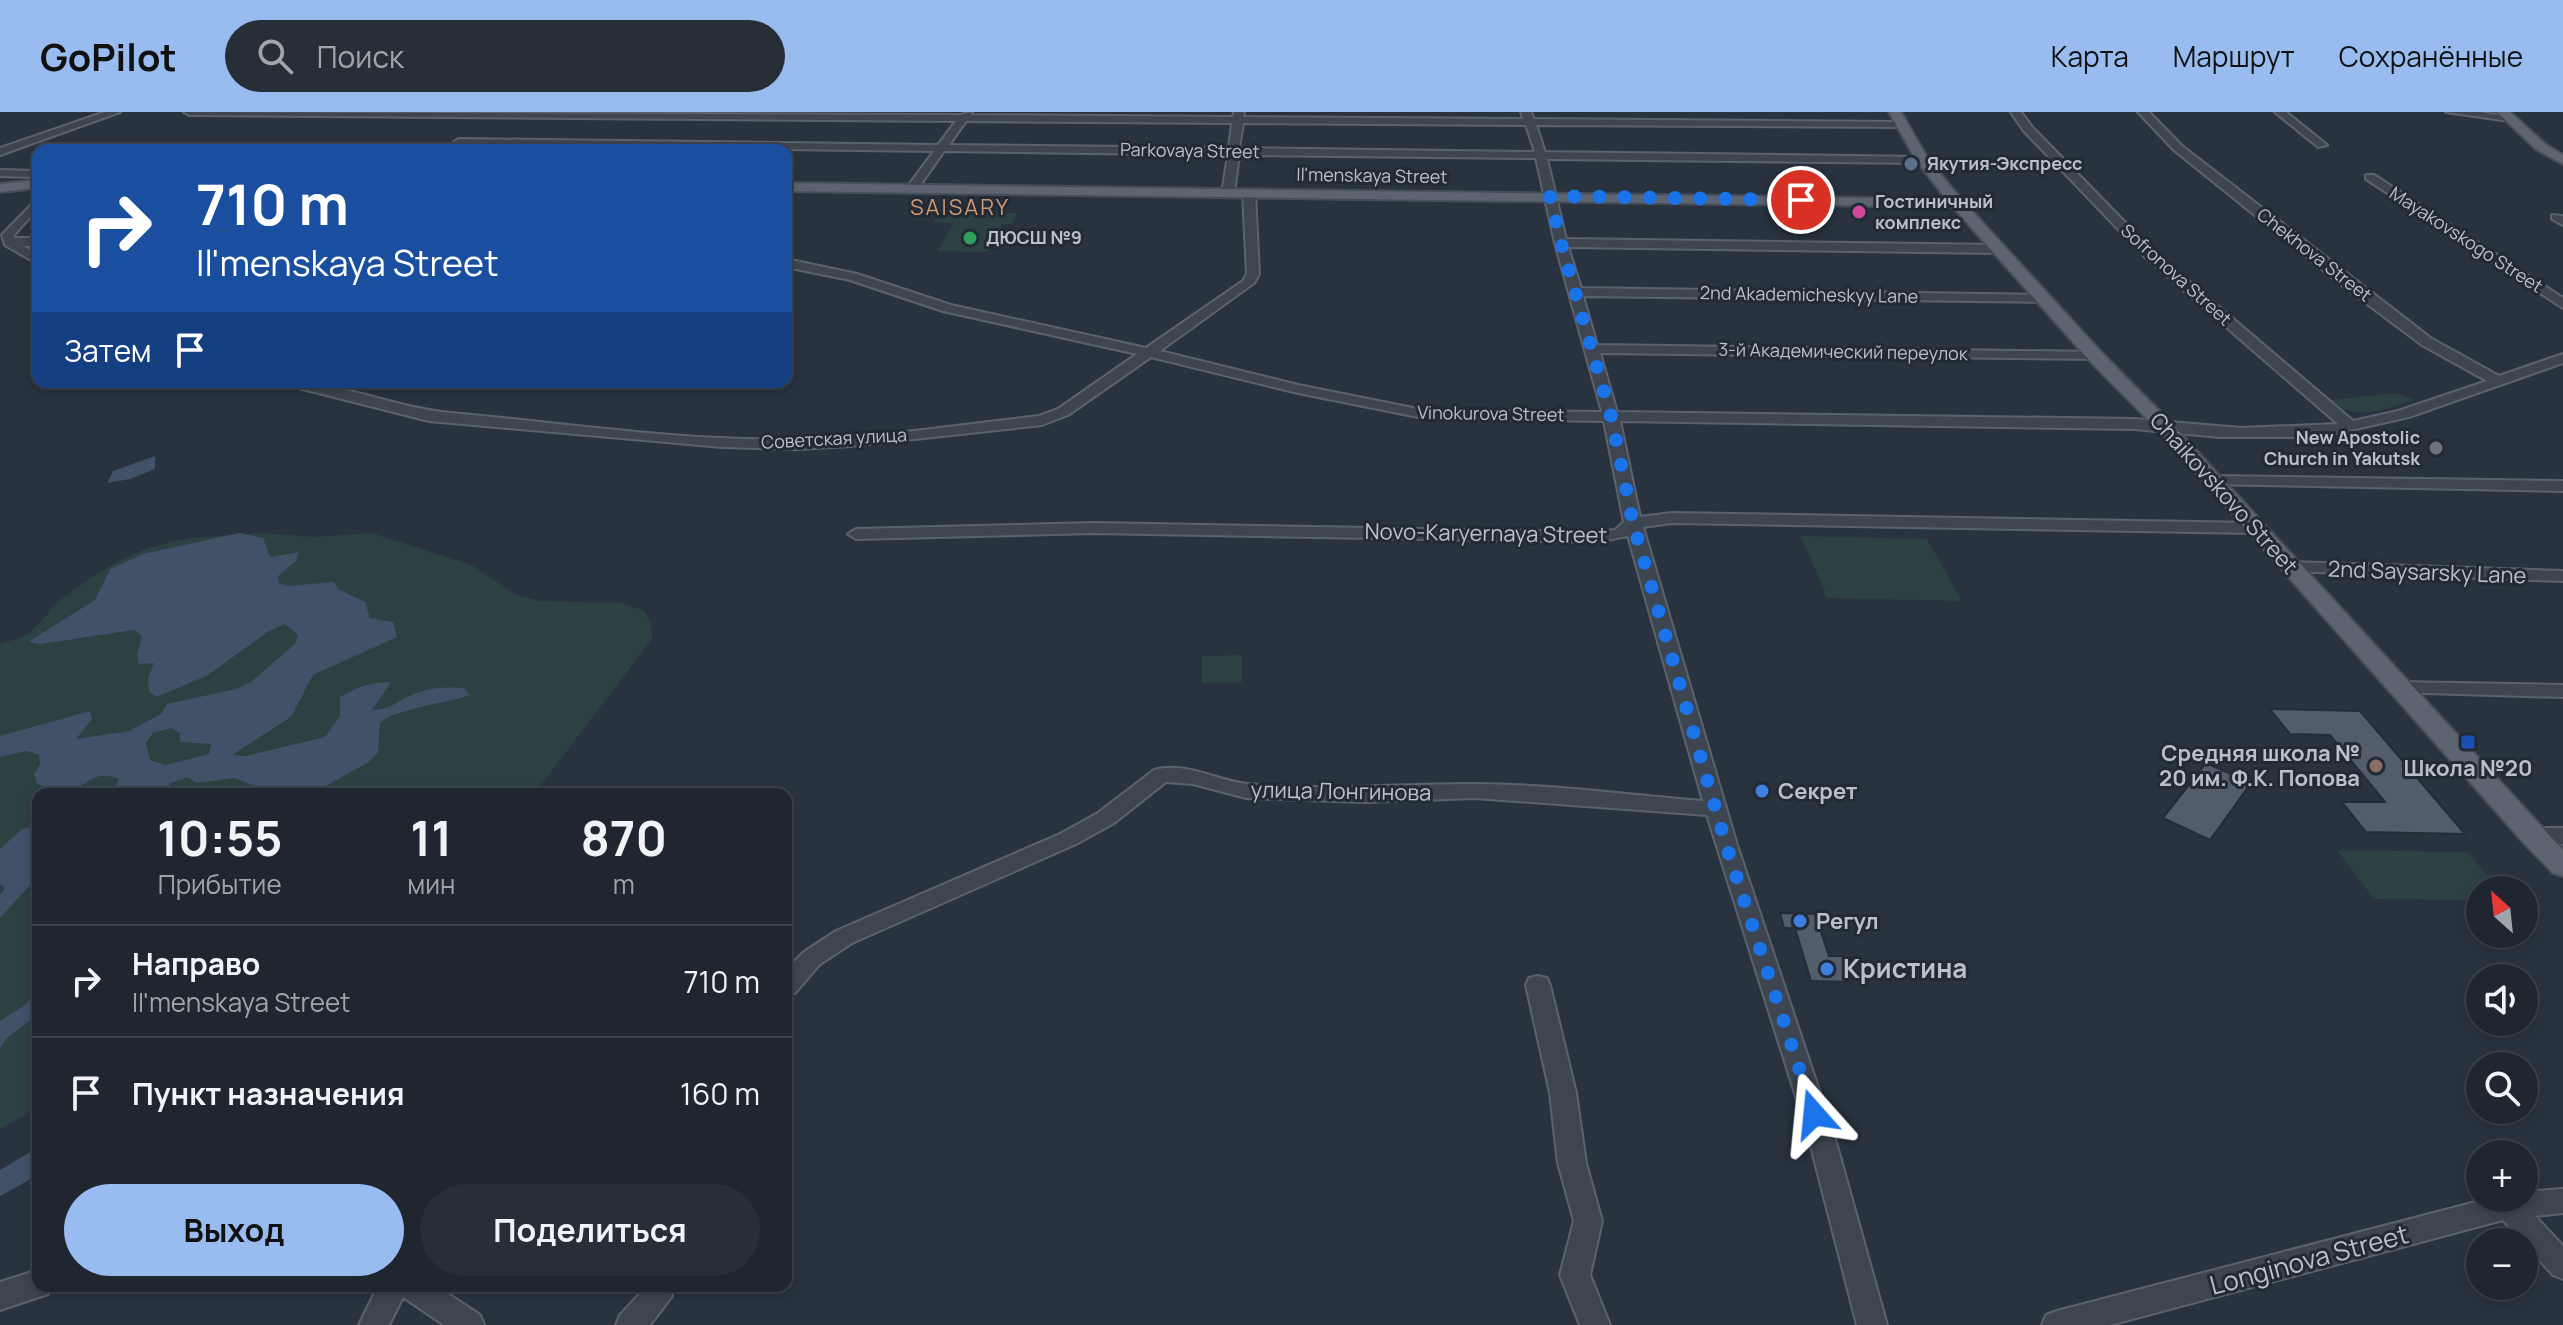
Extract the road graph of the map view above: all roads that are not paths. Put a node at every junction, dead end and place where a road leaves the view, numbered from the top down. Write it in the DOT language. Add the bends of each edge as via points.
graph roads {
  1 [pos="115,112"];
  2 [pos="191,112"];
  3 [pos="2016,112"];
  4 [pos="2143,112"];
  5 [pos="2280,112"];
  6 [pos="2451,112"];
  7 [pos="729,113"];
  8 [pos="965,114"];
  9 [pos="2506,115"];
  10 [pos="1239,116"];
  11 [pos="1527,117"];
  12 [pos="1897,119"];
  13 [pos="459,142"];
  14 [pos="651,144"];
  15 [pos="792,145"];
  16 [pos="2322,145"];
  17 [pos="940,147"];
  18 [pos="1234,151"];
  19 [pos="0,152"];
  20 [pos="1541,155"];
  21 [pos="1922,160"];
  22 [pos="2563,160"];
  23 [pos="0,173"];
  24 [pos="32,174"];
  25 [pos="2370,177"];
  26 [pos="32,185"];
  27 [pos="792,187"];
  28 [pos="0,188"];
  29 [pos="912,189"];
  30 [pos="1228,193"];
  31 [pos="1249,193"];
  32 [pos="1550,196"];
  33 [pos="1957,203"];
  34 [pos="32,208"];
  35 [pos="5,238"];
  36 [pos="32,241"];
  37 [pos="1561,243"];
  38 [pos="1999,249"];
  39 [pos="32,256"];
  40 [pos="792,264"];
  41 [pos="1575,292"];
  42 [pos="2044,299"];
  43 [pos="2563,304"];
  44 [pos="1591,349"];
  45 [pos="1151,353"];
  46 [pos="2095,356"];
  47 [pos="2563,358"];
  48 [pos="2497,381"];
  49 [pos="316,388"];
  50 [pos="1611,416"];
  51 [pos="2348,425"];
  52 [pos="2166,428"];
  53 [pos="2212,481"];
  54 [pos="2563,486"];
  55 [pos="1633,523"];
  56 [pos="2256,528"];
  57 [pos="856,534"];
  58 [pos="2292,567"];
  59 [pos="2563,576"];
  60 [pos="2398,688"];
  61 [pos="2563,691"];
  62 [pos="1717,809"];
  63 [pos="2532,836"];
  64 [pos="2563,836"];
  65 [pos="2563,866"];
  66 [pos="792,980"];
  67 [pos="1538,985"];
  68 [pos="2563,1201"];
  69 [pos="2538,1203"];
  70 [pos="2485,1212"];
  71 [pos="2514,1212"];
  72 [pos="2563,1266"];
  73 [pos="32,1286"];
  74 [pos="390,1292"];
  75 [pos="420,1292"];
  76 [pos="0,1296"];
  77 [pos="657,1296"];
  78 [pos="374,1325"];
  79 [pos="469,1325"];
  80 [pos="631,1325"];
  81 [pos="1595,1325"];
  82 [pos="1872,1325"];
  83 [pos="2057,1325"];
  1 -- 19 [label="street"];
  2 -- 7 [label="street"];
  3 -- 51 [label="street, Sofronova Street" via="2147,252"];
  4 -- 48 [label="street, Chekhova Street" via="2178,148 2344,280 2427,342"];
  5 -- 16 [label="street"];
  6 -- 9 [label="street"];
  7 -- 8 [label="street"];
  8 -- 10 [label="street"];
  8 -- 17 [label="street"];
  9 -- 22 [label="main road"];
  10 -- 11 [label="street"];
  10 -- 18 [label="street"];
  11 -- 12 [label="street"];
  11 -- 20 [label="street"];
  12 -- 21 [label="main road, Chaikovskovo Street"];
  13 -- 14 [label="street, Parkovaya Street"];
  15 -- 17 [label="street, Parkovaya Street"];
  17 -- 18 [label="street, Parkovaya Street"];
  17 -- 29 [label="street"];
  18 -- 20 [label="street, Parkovaya Street"];
  18 -- 30 [label="street"];
  20 -- 21 [label="street, Parkovaya Street"];
  20 -- 32 [label="street"];
  21 -- 33 [label="main road, Chaikovskovo Street"];
  23 -- 24 [label="street"];
  25 -- 43 [label="street, Mayakovskogo Street"];
  26 -- 28 [label="main road"];
  27 -- 29 [label="main road, Il'menskaya Street"];
  29 -- 30 [label="main road, Il'menskaya Street"];
  30 -- 31 [label="main road, Il'menskaya Street"];
  31 -- 32 [label="main road, Il'menskaya Street"];
  31 -- 45 [label="street, Советская улица" via="1253,274 1248,283"];
  32 -- 33 [label="main road, Il'menskaya Street"];
  32 -- 37 [label="street"];
  33 -- 38 [label="main road, Chaikovskovo Street"];
  34 -- 35 [label="street"];
  35 -- 36 [label="street"];
  35 -- 39 [label="street"];
  37 -- 38 [label="street"];
  37 -- 41 [label="street"];
  38 -- 42 [label="main road, Chaikovskovo Street"];
  40 -- 45 [label="street, Vinokurova Street" via="853,277 948,308"];
  41 -- 42 [label="street, 2nd Akademicheskyy Lane"];
  41 -- 44 [label="street"];
  42 -- 46 [label="main road, Chaikovskovo Street"];
  44 -- 46 [label="street, 3-й Академический переулок"];
  44 -- 50 [label="street"];
  45 -- 49 [label="street, Советская улица" via="1063,412 1042,420 796,444 429,416"];
  45 -- 50 [label="street, Vinokurova Street" via="1423,414"];
  46 -- 52 [label="main road, Chaikovskovo Street"];
  47 -- 48 [label="street, Vinokurova Street"];
  48 -- 51 [label="street, Vinokurova Street" via="2393,416"];
  50 -- 52 [label="street, Vinokurova Street"];
  50 -- 55 [label="street"];
  51 -- 52 [label="street, Vinokurova Street" via="2306,432"];
  52 -- 53 [label="main road, Chaikovskovo Street"];
  53 -- 54 [label="street"];
  53 -- 56 [label="main road, Chaikovskovo Street"];
  55 -- 56 [label="street, Novo-Karyernaya Street" via="1672,518"];
  55 -- 57 [label="street, Novo-Karyernaya Street" via="1620,534 1596,537 1094,528"];
  55 -- 62 [label="street"];
  56 -- 58 [label="main road, Chaikovskovo Street"];
  58 -- 59 [label="street, 2nd Saysarsky Lane"];
  58 -- 60 [label="main road, Chaikovskovo Street"];
  60 -- 61 [label="street"];
  60 -- 63 [label="main road, Chaikovskovo Street"];
  62 -- 66 [label="street, улица Лонгинова" via="1475,791 1246,791 1197,777 1161,775 1106,818 1068,839 844,937 812,958"];
  62 -- 82 [label="street" via="1821,1135"];
  63 -- 64 [label="street"];
  63 -- 65 [label="main road, Chaikovskovo Street"];
  67 -- 81 [label="street" via="1588,1221 1575,1275"];
  68 -- 69 [label="street, Longinova Street"];
  70 -- 83 [label="street, Longinova Street"];
  71 -- 72 [label="street"];
  73 -- 76 [label="street"];
  74 -- 78 [label="street"];
  75 -- 79 [label="street"];
  77 -- 80 [label="street"];
}
